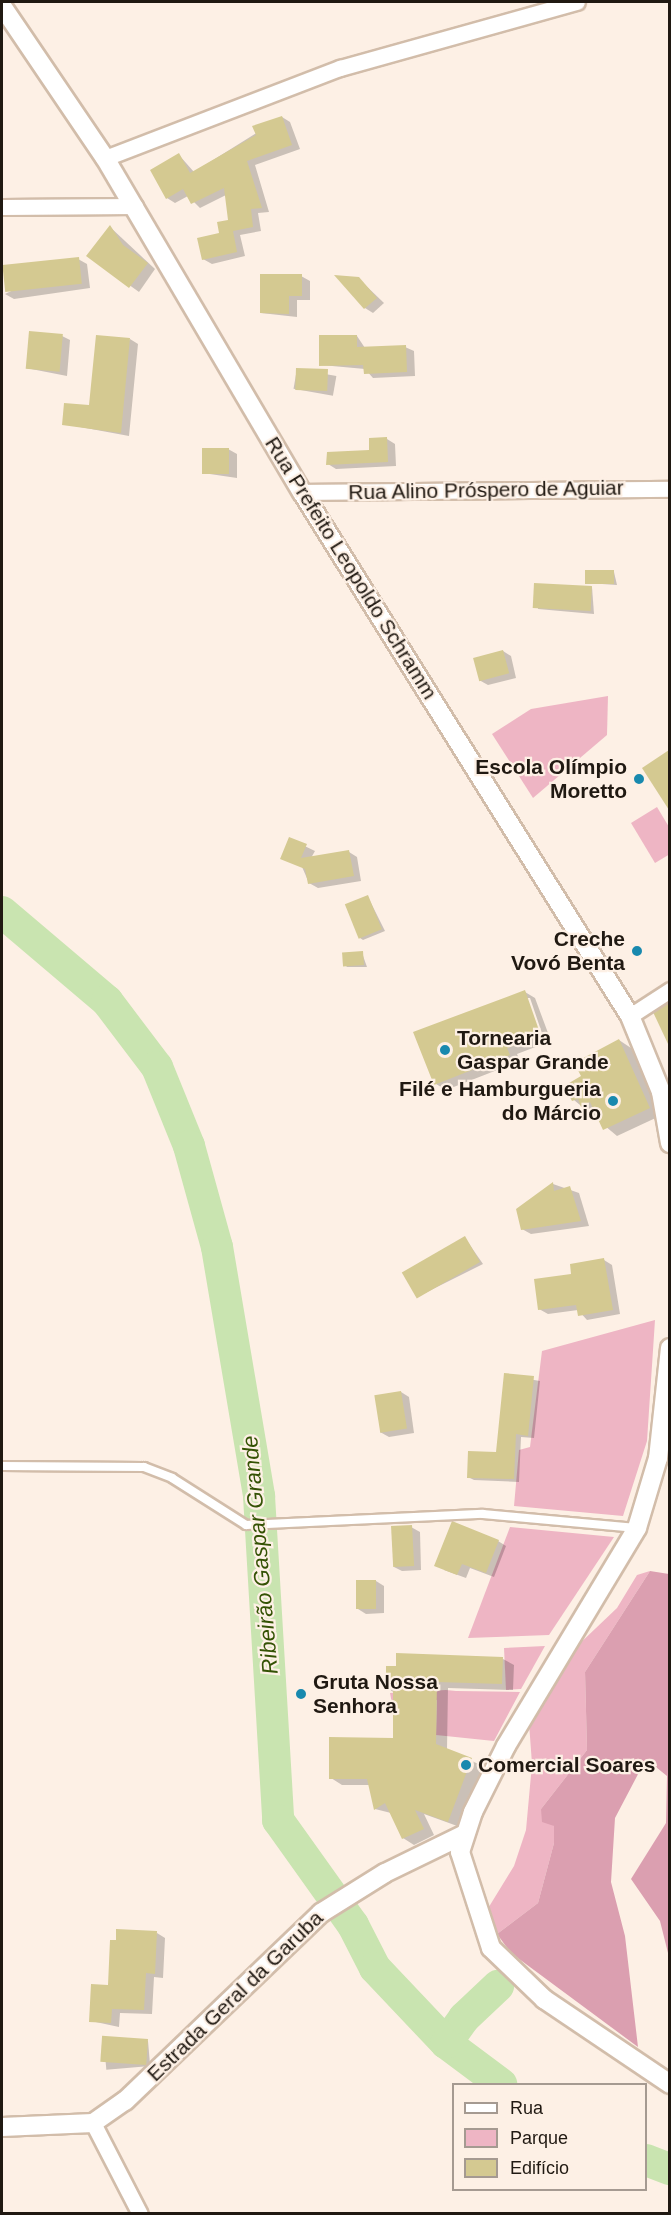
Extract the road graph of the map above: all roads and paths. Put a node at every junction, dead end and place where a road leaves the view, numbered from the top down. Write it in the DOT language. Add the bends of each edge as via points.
graph roads {
  1 [pos="577,2"];
  2 [pos="2,6"];
  3 [pos="105,158"];
  4 [pos="135,206"];
  5 [pos="2,207"];
  6 [pos="669,489"];
  7 [pos="303,492"];
  8 [pos="669,990"];
  9 [pos="630,1016"];
  10 [pos="669,1143"];
  11 [pos="669,1347"];
  12 [pos="2,1466"];
  13 [pos="637,1528"];
  14 [pos="463,1835"];
  15 [pos="669,2084"];
  16 [pos="93,2123"];
  17 [pos="2,2127"];
  18 [pos="140,2214"];
  1 -- 3 [label="street" via="340,68"];
  2 -- 3 [label="street, Rua Prefeito Leopoldo Schramm"];
  3 -- 4 [label="street, Rua Prefeito Leopoldo Schramm"];
  4 -- 5 [label="street"];
  4 -- 7 [label="street, Rua Prefeito Leopoldo Schramm"];
  6 -- 7 [label="street, Rua Alino Próspero de Aguiar"];
  7 -- 9 [label="street, Rua Prefeito Leopoldo Schramm"];
  8 -- 9 [label="street"];
  9 -- 10 [label="street, Rua Prefeito Leopoldo Schramm" via="661,1092"];
  11 -- 13 [label="street" via="658,1458"];
  12 -- 13 [label="lane" via="144,1467 181,1483 246,1526 483,1514"];
  13 -- 14 [label="street" via="544,1677"];
  14 -- 15 [label="street" via="461,1864 491,1948 544,2000"];
  14 -- 16 [label="street, Estrada Geral da Garuba" via="328,1908 125,2101"];
  16 -- 17 [label="street"];
  16 -- 18 [label="street"];
}
